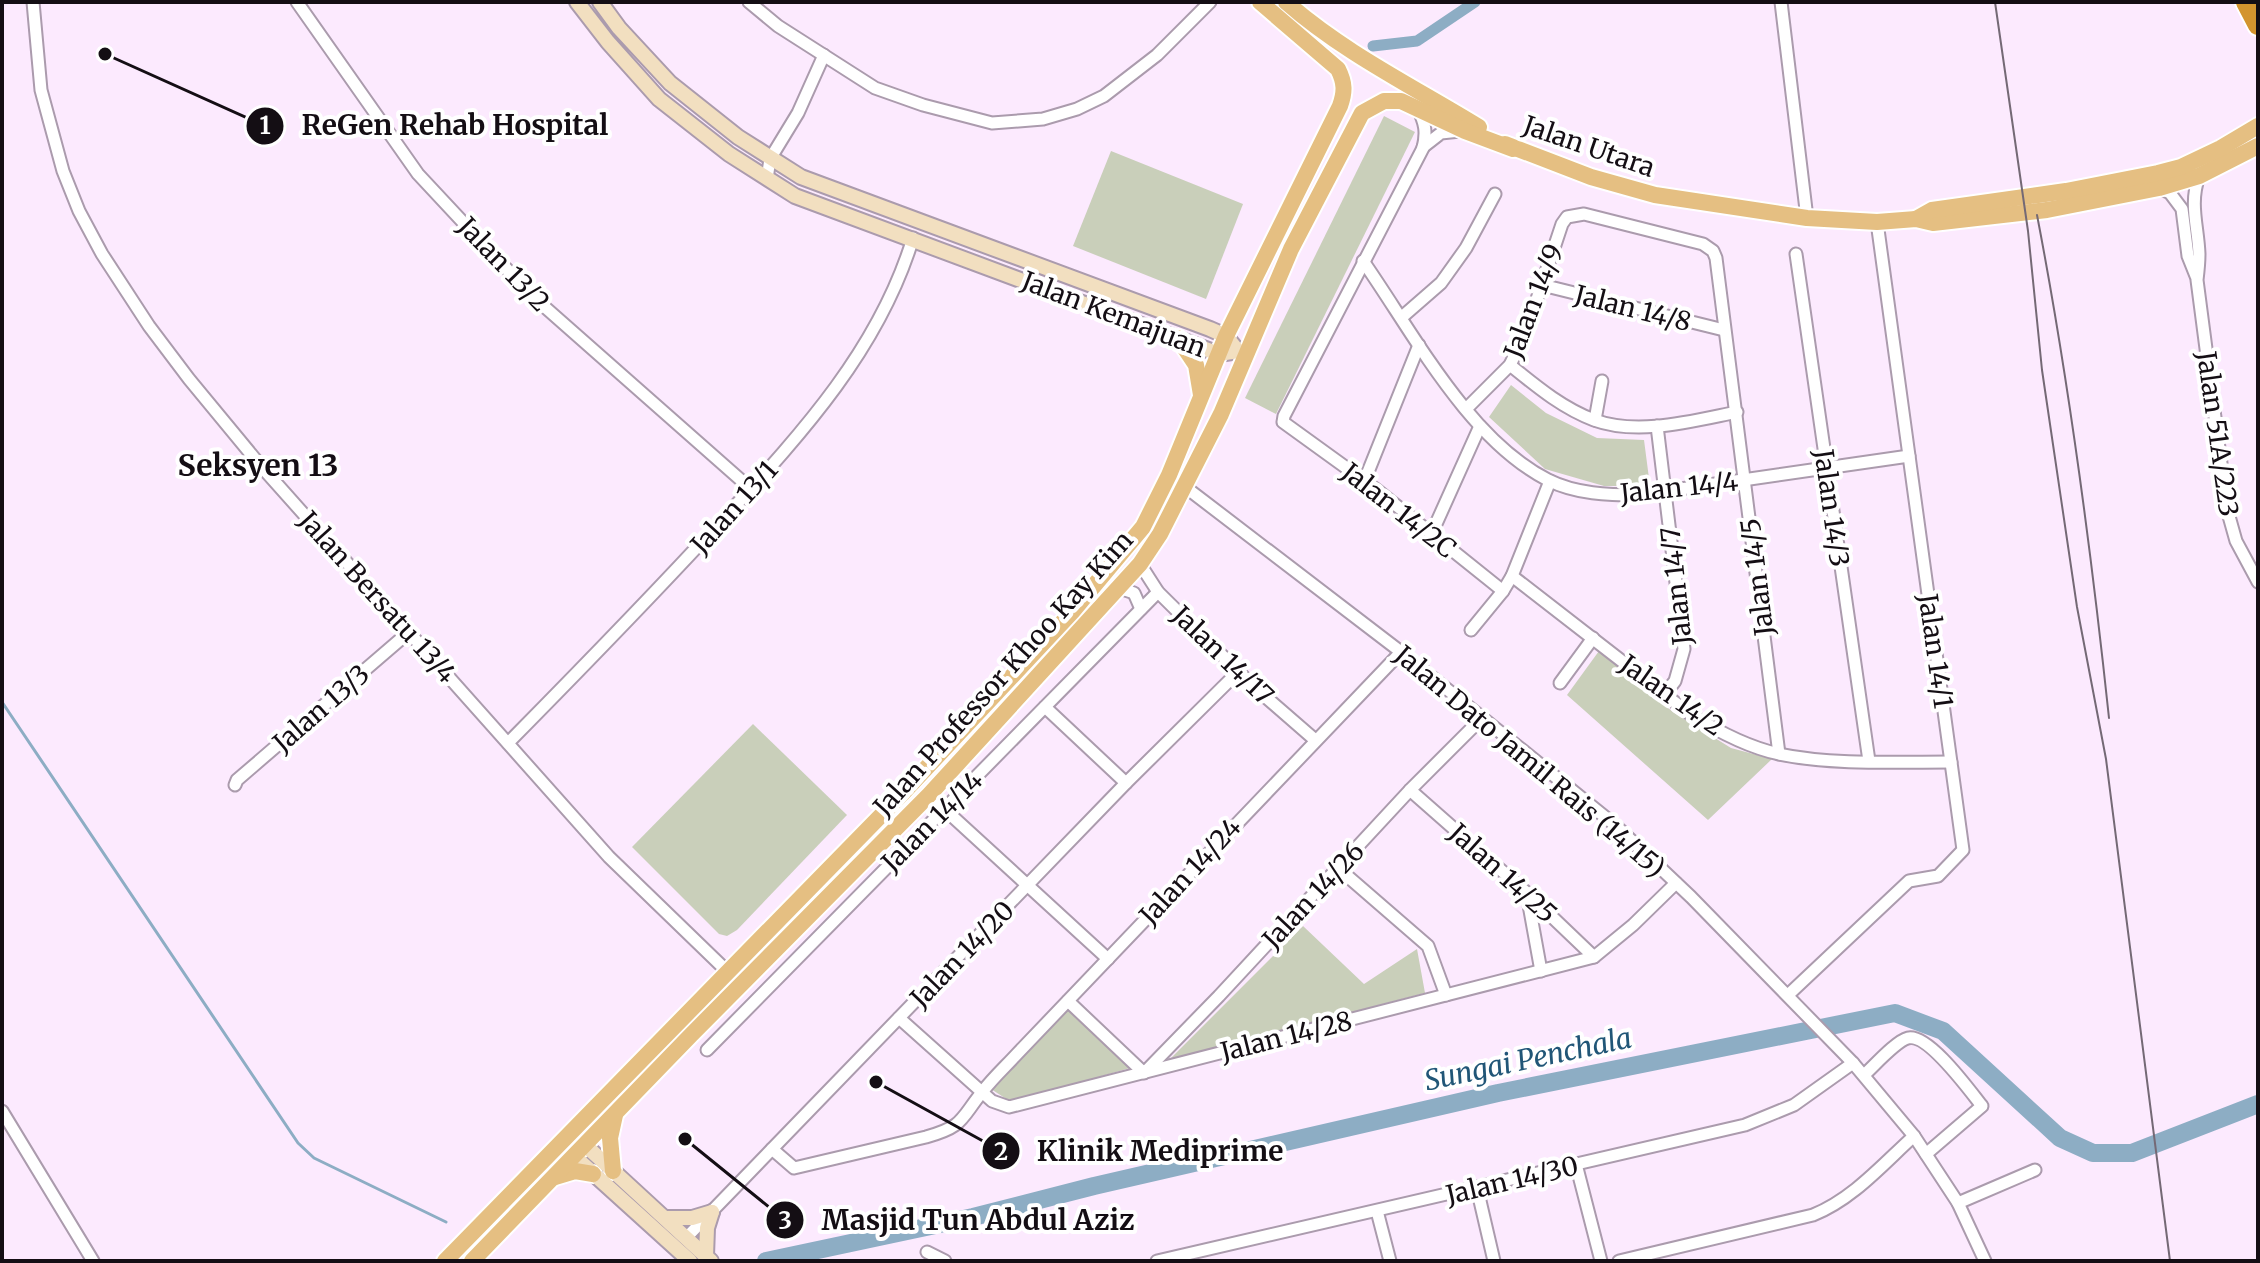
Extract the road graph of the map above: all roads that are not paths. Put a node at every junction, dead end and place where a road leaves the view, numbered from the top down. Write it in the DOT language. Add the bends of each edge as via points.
graph roads {
  1 [pos="33,2"];
  2 [pos="297,2"];
  3 [pos="577,2"];
  4 [pos="600,2"];
  5 [pos="749,2"];
  6 [pos="1210,2"];
  7 [pos="1260,2"];
  8 [pos="1286,2"];
  9 [pos="1781,2"];
  10 [pos="2246,2"];
  11 [pos="2258,25"];
  12 [pos="824,55"];
  13 [pos="1418,109"];
  14 [pos="2258,126"];
  15 [pos="1465,131"];
  16 [pos="2258,146"];
  17 [pos="1423,148"];
  18 [pos="1513,149"];
  19 [pos="770,159"];
  20 [pos="2199,176"];
  21 [pos="767,179"];
  22 [pos="2159,188"];
  23 [pos="1495,194"];
  24 [pos="1807,218"];
  25 [pos="1916,219"];
  26 [pos="1877,222"];
  27 [pos="913,238"];
  28 [pos="1291,249"];
  29 [pos="1796,254"];
  30 [pos="1716,258"];
  31 [pos="1363,261"];
  32 [pos="2197,280"];
  33 [pos="1542,285"];
  34 [pos="1094,286"];
  35 [pos="1087,305"];
  36 [pos="1402,317"];
  37 [pos="1724,330"];
  38 [pos="1226,336"];
  39 [pos="1178,338"];
  40 [pos="1419,345"];
  41 [pos="1238,351"];
  42 [pos="1219,354"];
  43 [pos="1510,365"];
  44 [pos="1602,381"];
  45 [pos="1201,396"];
  46 [pos="1466,409"];
  47 [pos="1737,412"];
  48 [pos="1595,420"];
  49 [pos="1480,426"];
  50 [pos="1657,426"];
  51 [pos="1205,442"];
  52 [pos="1909,456"];
  53 [pos="1827,469"];
  54 [pos="1745,480"];
  55 [pos="1550,481"];
  56 [pos="1364,482"];
  57 [pos="1184,486"];
  58 [pos="751,489"];
  59 [pos="1666,490"];
  60 [pos="1431,535"];
  61 [pos="1140,564"];
  62 [pos="1512,576"];
  63 [pos="2258,582"];
  64 [pos="1119,588"];
  65 [pos="1503,591"];
  66 [pos="1158,592"];
  67 [pos="1141,609"];
  68 [pos="1471,630"];
  69 [pos="409,632"];
  70 [pos="1593,638"];
  71 [pos="1401,652"];
  72 [pos="1239,671"];
  73 [pos="1560,683"];
  74 [pos="1664,695"];
  75 [pos="1045,707"];
  76 [pos="1482,718"];
  77 [pos="1314,739"];
  78 [pos="508,743"];
  79 [pos="1779,754"];
  80 [pos="1869,761"];
  81 [pos="1951,762"];
  82 [pos="1126,783"];
  83 [pos="235,785"];
  84 [pos="1410,790"];
  85 [pos="929,795"];
  86 [pos="944,809"];
  87 [pos="1338,868"];
  88 [pos="1676,883"];
  89 [pos="1028,886"];
  90 [pos="1527,893"];
  91 [pos="1594,957"];
  92 [pos="1108,959"];
  93 [pos="1541,971"];
  94 [pos="728,972"];
  95 [pos="741,985"];
  96 [pos="1446,995"];
  97 [pos="1792,999"];
  98 [pos="1068,1001"];
  99 [pos="899,1018"];
  100 [pos="707,1050"];
  101 [pos="1853,1063"];
  102 [pos="1144,1073"];
  103 [pos="1864,1075"];
  104 [pos="981,1092"];
  105 [pos="607,1093"];
  106 [pos="2,1111"];
  107 [pos="616,1113"];
  108 [pos="1914,1136"];
  109 [pos="772,1149"];
  110 [pos="577,1150"];
  111 [pos="1926,1154"];
  112 [pos="1576,1164"];
  113 [pos="2035,1170"];
  114 [pos="613,1171"];
  115 [pos="532,1172"];
  116 [pos="593,1174"];
  117 [pos="553,1178"];
  118 [pos="1477,1188"];
  119 [pos="1958,1203"];
  120 [pos="1377,1211"];
  121 [pos="712,1212"];
  122 [pos="665,1218"];
  123 [pos="662,1236"];
  124 [pos="686,1238"];
  125 [pos="927,1252"];
  126 [pos="91,1258"];
  127 [pos="700,1260"];
  128 [pos="78,1261"];
  129 [pos="445,1261"];
  130 [pos="472,1261"];
  131 [pos="945,1261"];
  132 [pos="1157,1261"];
  133 [pos="1390,1261"];
  134 [pos="1494,1261"];
  135 [pos="1601,1261"];
  136 [pos="1619,1261"];
  137 [pos="1985,1261"];
  1 -- 69 [label="street, Jalan Bersatu 13/4" via="48,123 79,211 102,254 189,379"];
  2 -- 58 [label="street, Jalan 13/2" via="434,192 530,294"];
  3 -- 21 [label="main road, Jalan Kemajuan" via="659,99"];
  4 -- 19 [label="main road, Jalan Kemajuan" via="670,83"];
  5 -- 12 [label="street"];
  6 -- 12 [label="street" via="1157,55 1104,96 1043,119 992,123 923,105 875,88"];
  7 -- 38 [label="main road, Jalan Professor Khoo Kay Kim" via="1338,69 1344,94"];
  8 -- 18 [label="main road, Jalan Utara" via="1407,87"];
  9 -- 24 [label="street"];
  10 -- 11 [label="highway"];
  12 -- 19 [label="street"];
  13 -- 15 [label="main road, Jalan Professor Khoo Kay Kim"];
  13 -- 17 [label="street" via="1426,126"];
  13 -- 28 [label="main road, Jalan Professor Khoo Kay Kim" via="1384,101 1362,113"];
  14 -- 25 [label="main road, Jalan Utara" via="2169,170 1932,210"];
  15 -- 17 [label="street" via="1441,133"];
  15 -- 18 [label="main road, Jalan Professor Khoo Kay Kim"];
  16 -- 20 [label="main road, Jalan Utara"];
  17 -- 31 [label="street"];
  18 -- 24 [label="main road, Jalan Utara" via="1640,191"];
  19 -- 21 [label="street"];
  19 -- 34 [label="main road, Jalan Kemajuan" via="801,177"];
  20 -- 22 [label="main road, Jalan Utara"];
  20 -- 32 [label="street, Jalan 51A/223" via="2193,192"];
  21 -- 27 [label="main road, Jalan Kemajuan" via="795,196"];
  22 -- 25 [label="main road, Jalan Utara" via="1954,222"];
  22 -- 32 [label="street, Jalan 51A/223" via="2182,209"];
  23 -- 36 [label="street" via="1441,283"];
  24 -- 26 [label="main road, Jalan Utara"];
  25 -- 26 [label="main road, Jalan Utara"];
  26 -- 52 [label="street, Jalan 14/1"];
  27 -- 35 [label="main road, Jalan Kemajuan"];
  27 -- 58 [label="street, Jalan 13/1" via="895,289 864,349"];
  28 -- 41 [label="main road"];
  28 -- 51 [label="main road, Jalan Professor Khoo Kay Kim"];
  29 -- 53 [label="street, Jalan 14/3"];
  30 -- 33 [label="street, Jalan 14/9" via="1703,244 1584,214 1567,217 1562,224"];
  30 -- 37 [label="street, Jalan 14/5"];
  31 -- 36 [label="street, Jalan 14/4"];
  31 -- 56 [label="street, Jalan 14/2C" via="1284,425"];
  32 -- 63 [label="street, Jalan 51A/223" via="2230,525"];
  33 -- 37 [label="street, Jalan 14/8"];
  33 -- 43 [label="street, Jalan 14/9"];
  34 -- 35 [label="main road" via="1095,297"];
  34 -- 38 [label="main road, Jalan Kemajuan"];
  35 -- 39 [label="main road, Jalan Kemajuan"];
  36 -- 40 [label="street, Jalan 14/4"];
  37 -- 47 [label="street, Jalan 14/5"];
  38 -- 41 [label="main road, Jalan Kemajuan"];
  38 -- 42 [label="main road, Jalan Professor Khoo Kay Kim"];
  39 -- 42 [label="main road, Jalan Kemajuan"];
  39 -- 45 [label="main road" via="1196,365"];
  40 -- 46 [label="street, Jalan 14/4"];
  40 -- 56 [label="street"];
  41 -- 42 [label="main road, Jalan Kemajuan"];
  41 -- 51 [label="main road"];
  42 -- 45 [label="main road, Jalan Professor Khoo Kay Kim"];
  43 -- 46 [label="street, Jalan 14/9"];
  43 -- 48 [label="street" via="1551,398"];
  44 -- 48 [label="street"];
  45 -- 94 [label="main road, Jalan Professor Khoo Kay Kim" via="1143,527 991,699"];
  46 -- 49 [label="street, Jalan 14/4"];
  47 -- 50 [label="street"];
  47 -- 54 [label="street, Jalan 14/5"];
  48 -- 50 [label="street"];
  49 -- 55 [label="street, Jalan 14/4" via="1516,460"];
  49 -- 60 [label="street"];
  50 -- 59 [label="street, Jalan 14/7"];
  51 -- 57 [label="main road, Jalan Professor Khoo Kay Kim"];
  52 -- 53 [label="street, Jalan 14/4"];
  52 -- 81 [label="street, Jalan 14/1"];
  53 -- 54 [label="street, Jalan 14/4"];
  53 -- 80 [label="street, Jalan 14/3"];
  54 -- 59 [label="street, Jalan 14/4"];
  54 -- 79 [label="street, Jalan 14/5"];
  55 -- 59 [label="street, Jalan 14/4" via="1605,495"];
  55 -- 62 [label="street"];
  56 -- 60 [label="street, Jalan 14/2C"];
  57 -- 61 [label="main road, Jalan Professor Khoo Kay Kim"];
  57 -- 71 [label="street, Jalan Dato Jamil Rais (14/15)"];
  58 -- 78 [label="street, Jalan 13/1"];
  59 -- 74 [label="street, Jalan 14/7" via="1684,649 1675,681"];
  60 -- 65 [label="street, Jalan 14/2C"];
  61 -- 64 [label="main road, Jalan Professor Khoo Kay Kim"];
  61 -- 66 [label="street, Jalan 14/17"];
  62 -- 65 [label="street"];
  62 -- 70 [label="street, Jalan 14/2"];
  64 -- 67 [label="street" via="1134,593"];
  64 -- 85 [label="main road, Jalan Professor Khoo Kay Kim"];
  65 -- 68 [label="street"];
  66 -- 67 [label="street, Jalan 14/14"];
  66 -- 72 [label="street, Jalan 14/17"];
  67 -- 75 [label="street, Jalan 14/14"];
  69 -- 78 [label="street, Jalan Bersatu 13/4"];
  69 -- 83 [label="street, Jalan 13/3"];
  70 -- 73 [label="street"];
  70 -- 74 [label="street, Jalan 14/2"];
  71 -- 76 [label="street, Jalan Dato Jamil Rais (14/15)"];
  71 -- 77 [label="street, Jalan 14/24"];
  72 -- 77 [label="street, Jalan 14/17"];
  72 -- 82 [label="street, Jalan 14/20"];
  74 -- 79 [label="street, Jalan 14/2" via="1713,728"];
  75 -- 82 [label="street"];
  75 -- 86 [label="street, Jalan 14/14"];
  76 -- 84 [label="street, Jalan 14/26"];
  76 -- 88 [label="street, Jalan Dato Jamil Rais (14/15)" via="1615,825"];
  77 -- 92 [label="street, Jalan 14/24"];
  78 -- 94 [label="street, Jalan Bersatu 13/4" via="609,857"];
  79 -- 80 [label="street, Jalan 14/2"];
  80 -- 81 [label="street, Jalan 14/2"];
  81 -- 97 [label="street, Jalan 14/1" via="1963,850 1938,876 1909,881"];
  82 -- 89 [label="street, Jalan 14/20"];
  84 -- 87 [label="street, Jalan 14/26"];
  84 -- 90 [label="street, Jalan 14/25"];
  85 -- 86 [label="street"];
  85 -- 95 [label="main road, Jalan Professor Khoo Kay Kim"];
  86 -- 89 [label="street"];
  86 -- 100 [label="street, Jalan 14/14"];
  87 -- 96 [label="street" via="1428,946"];
  87 -- 102 [label="street, Jalan 14/26"];
  88 -- 91 [label="street, Jalan 14/28"];
  88 -- 97 [label="street, Jalan Dato Jamil Rais (14/15)"];
  89 -- 92 [label="street"];
  89 -- 99 [label="street, Jalan 14/20"];
  90 -- 91 [label="street, Jalan 14/25"];
  90 -- 93 [label="street"];
  91 -- 93 [label="street, Jalan 14/28"];
  92 -- 98 [label="street, Jalan 14/24"];
  93 -- 96 [label="street, Jalan 14/28"];
  94 -- 95 [label="street, Jalan Bersatu 13/4"];
  94 -- 105 [label="main road, Jalan Professor Khoo Kay Kim"];
  95 -- 107 [label="main road, Jalan Professor Khoo Kay Kim"];
  96 -- 102 [label="street, Jalan 14/28"];
  97 -- 101 [label="street, Jalan Dato Jamil Rais (14/15)"];
  98 -- 102 [label="street"];
  98 -- 104 [label="street, Jalan 14/24"];
  99 -- 104 [label="street, Jalan 14/28"];
  99 -- 109 [label="street, Jalan 14/20"];
  101 -- 103 [label="street, Jalan Dato Jamil Rais (14/15)"];
  101 -- 112 [label="street, Jalan 14/30" via="1776,1114"];
  102 -- 104 [label="street, Jalan 14/28" via="1009,1107"];
  103 -- 108 [label="street, Jalan Dato Jamil Rais (14/15)"];
  103 -- 111 [label="street" via="1907,1038 1917,1038 1982,1106"];
  104 -- 109 [label="street, Jalan 14/24" via="965,1118 926,1137 794,1168"];
  105 -- 110 [label="main road" via="580,1129"];
  105 -- 115 [label="main road, Jalan Professor Khoo Kay Kim"];
  106 -- 126 [label="street"];
  107 -- 110 [label="main road, Jalan Professor Khoo Kay Kim"];
  107 -- 114 [label="main road" via="610,1138"];
  108 -- 111 [label="street, Jalan Dato Jamil Rais (14/15)"];
  108 -- 136 [label="street" via="1856,1189 1813,1215"];
  109 -- 121 [label="street, Jalan 14/20"];
  110 -- 114 [label="main road"];
  110 -- 115 [label="main road"];
  110 -- 116 [label="main road"];
  110 -- 117 [label="main road, Jalan Professor Khoo Kay Kim"];
  111 -- 119 [label="street, Jalan Dato Jamil Rais (14/15)"];
  112 -- 118 [label="street, Jalan 14/30"];
  112 -- 135 [label="street"];
  113 -- 119 [label="street"];
  114 -- 122 [label="main road"];
  115 -- 129 [label="main road, Jalan Professor Khoo Kay Kim"];
  116 -- 117 [label="main road" via="575,1171"];
  116 -- 123 [label="main road"];
  117 -- 130 [label="main road, Jalan Professor Khoo Kay Kim"];
  118 -- 120 [label="street, Jalan 14/30"];
  118 -- 134 [label="street"];
  119 -- 137 [label="street, Jalan Dato Jamil Rais (14/15)"];
  120 -- 132 [label="street, Jalan 14/30"];
  120 -- 133 [label="street"];
  121 -- 122 [label="main road"];
  121 -- 124 [label="street, Jalan 14/20"];
  121 -- 127 [label="main road"];
  122 -- 124 [label="main road"];
  123 -- 124 [label="main road"];
  123 -- 127 [label="main road"];
  124 -- 127 [label="main road" via="686,1248"];
  125 -- 131 [label="street"];
  126 -- 128 [label="street"];
}
